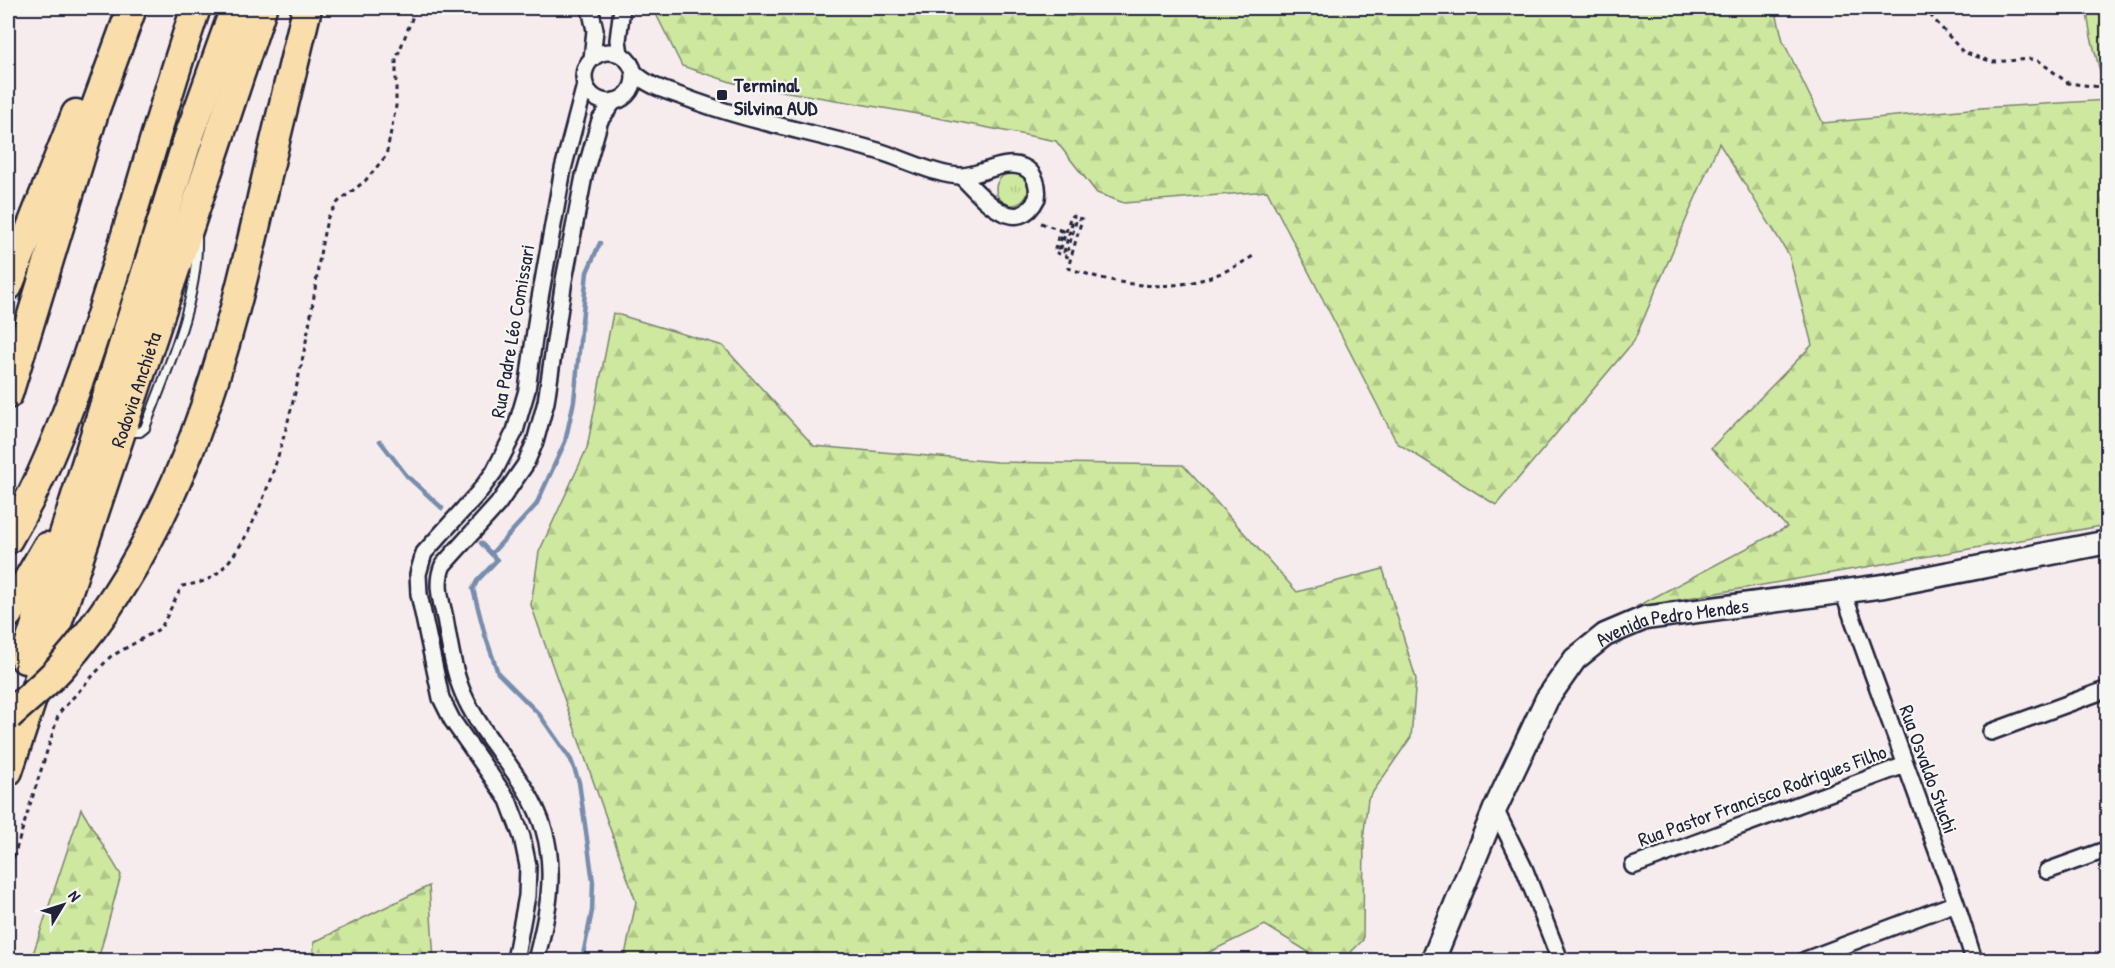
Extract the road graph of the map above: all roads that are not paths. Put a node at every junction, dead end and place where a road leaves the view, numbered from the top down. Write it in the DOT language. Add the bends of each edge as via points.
graph roads {
  1 [pos="196,8"];
  2 [pos="235,8"];
  3 [pos="262,8"];
  4 [pos="307,8"];
  5 [pos="590,8"];
  6 [pos="622,8"];
  7 [pos="128,18"];
  8 [pos="620,54"];
  9 [pos="592,58"];
  10 [pos="633,71"];
  11 [pos="650,84"];
  12 [pos="585,85"];
  13 [pos="631,88"];
  14 [pos="614,101"];
  15 [pos="961,176"];
  16 [pos="8,286"];
  17 [pos="8,394"];
  18 [pos="90,452"];
  19 [pos="8,539"];
  20 [pos="2108,542"];
  21 [pos="1843,592"];
  22 [pos="8,614"];
  23 [pos="2108,689"];
  24 [pos="8,714"];
  25 [pos="1991,732"];
  26 [pos="1905,765"];
  27 [pos="8,771"];
  28 [pos="1495,809"];
  29 [pos="2108,849"];
  30 [pos="1633,866"];
  31 [pos="2047,871"];
  32 [pos="1956,903"];
  33 [pos="515,960"];
  34 [pos="536,960"];
  35 [pos="1432,960"];
  36 [pos="1560,960"];
  37 [pos="1806,960"];
  38 [pos="1974,960"];
  1 -- 19 [label="highway" via="104,309 66,417 33,495"];
  2 -- 18 [label="highway, Rodovia Anchieta" via="186,145"];
  3 -- 27 [label="highway, Rodovia Anchieta"];
  4 -- 24 [label="highway, bridge" via="220,366 188,459 153,533 108,606 60,668"];
  5 -- 9 [label="street" via="595,30"];
  6 -- 8 [label="street"];
  7 -- 16 [label="highway" via="98,59"];
  7 -- 17 [label="highway" via="95,109"];
  8 -- 9 [label="street" via="605,52"];
  8 -- 10 [label="street"];
  9 -- 12 [label="street" via="585,68"];
  10 -- 11 [label="street"];
  10 -- 13 [label="street"];
  11 -- 13 [label="street"];
  11 -- 15 [label="street" via="719,111"];
  12 -- 14 [label="street" via="597,99"];
  12 -- 33 [label="street, Rua Padre Léo Comissari" via="563,169 527,390 515,431 484,485 424,553 418,574 418,594 441,698 508,800 522,837 528,866 527,896"];
  13 -- 14 [label="street"];
  14 -- 34 [label="street" via="600,120 584,176 546,402 535,442 513,484 443,565 438,580 454,664 466,702 530,794 544,831 550,860 550,890"];
  15 -- 15 [label="street" via="1002,213 1021,213 1037,198 1036,180 1019,166"];
  18 -- 22 [label="highway" via="43,557"];
  18 -- 24 [label="highway, Rodovia Anchieta"];
  20 -- 21 [label="street, Avenida Pedro Mendes"];
  21 -- 26 [label="street, Rua Osvaldo Stuchi"];
  21 -- 28 [label="street, Avenida Pedro Mendes" via="1645,618 1605,635 1575,659 1546,699"];
  23 -- 25 [label="street"];
  26 -- 30 [label="street, Rua Pastor Francisco Rodrigues Filho"];
  26 -- 32 [label="street, Rua Osvaldo Stuchi"];
  28 -- 35 [label="street, Avenida Pedro Mendes"];
  28 -- 36 [label="street" via="1524,868"];
  29 -- 31 [label="street"];
  32 -- 37 [label="street"];
  32 -- 38 [label="street, Rua Osvaldo Stuchi"];
}
